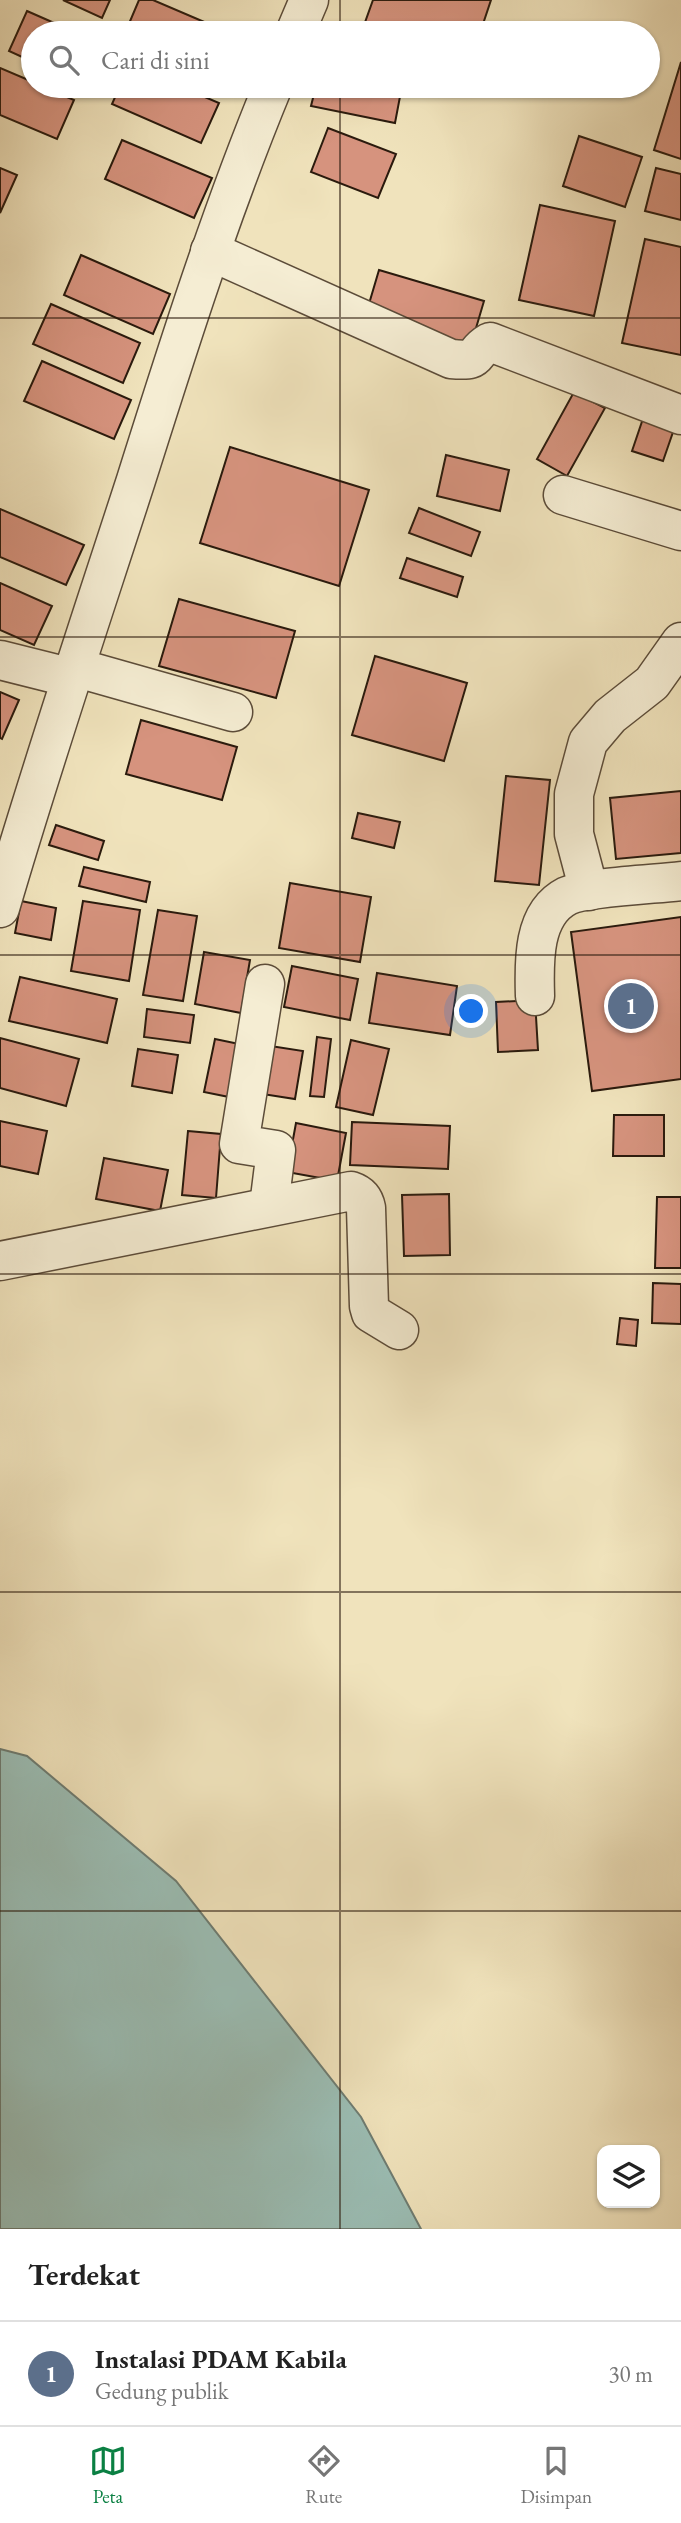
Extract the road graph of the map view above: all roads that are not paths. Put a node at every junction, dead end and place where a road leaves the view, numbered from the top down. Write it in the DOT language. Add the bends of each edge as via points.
graph roads {
  1 [pos="309,0"];
  2 [pos="300,21"];
  3 [pos="268,98"];
  4 [pos="210,251"];
  5 [pos="681,415"];
  6 [pos="563,495"];
  7 [pos="681,531"];
  8 [pos="681,642"];
  9 [pos="0,660"];
  10 [pos="73,673"];
  11 [pos="233,712"];
  12 [pos="681,881"];
  13 [pos="589,891"];
  14 [pos="0,908"];
  15 [pos="265,985"];
  16 [pos="535,996"];
  17 [pos="269,1206"];
  18 [pos="0,1261"];
  19 [pos="399,1330"];
  1 -- 2 [label="street"];
  3 -- 4 [label="street"];
  4 -- 5 [label="street" via="452,359 470,361 490,342"];
  4 -- 10 [label="street"];
  6 -- 7 [label="street"];
  8 -- 13 [label="street" via="652,683 610,716 588,742 574,794 574,834"];
  9 -- 10 [label="street"];
  10 -- 11 [label="street"];
  10 -- 14 [label="street"];
  12 -- 13 [label="street"];
  13 -- 16 [label="street" via="567,896 550,911 537,938"];
  15 -- 17 [label="street" via="239,1144 276,1150"];
  17 -- 18 [label="street"];
  17 -- 19 [label="street" via="341,1191 351,1191 365,1200 369,1306 371,1313"];
}
